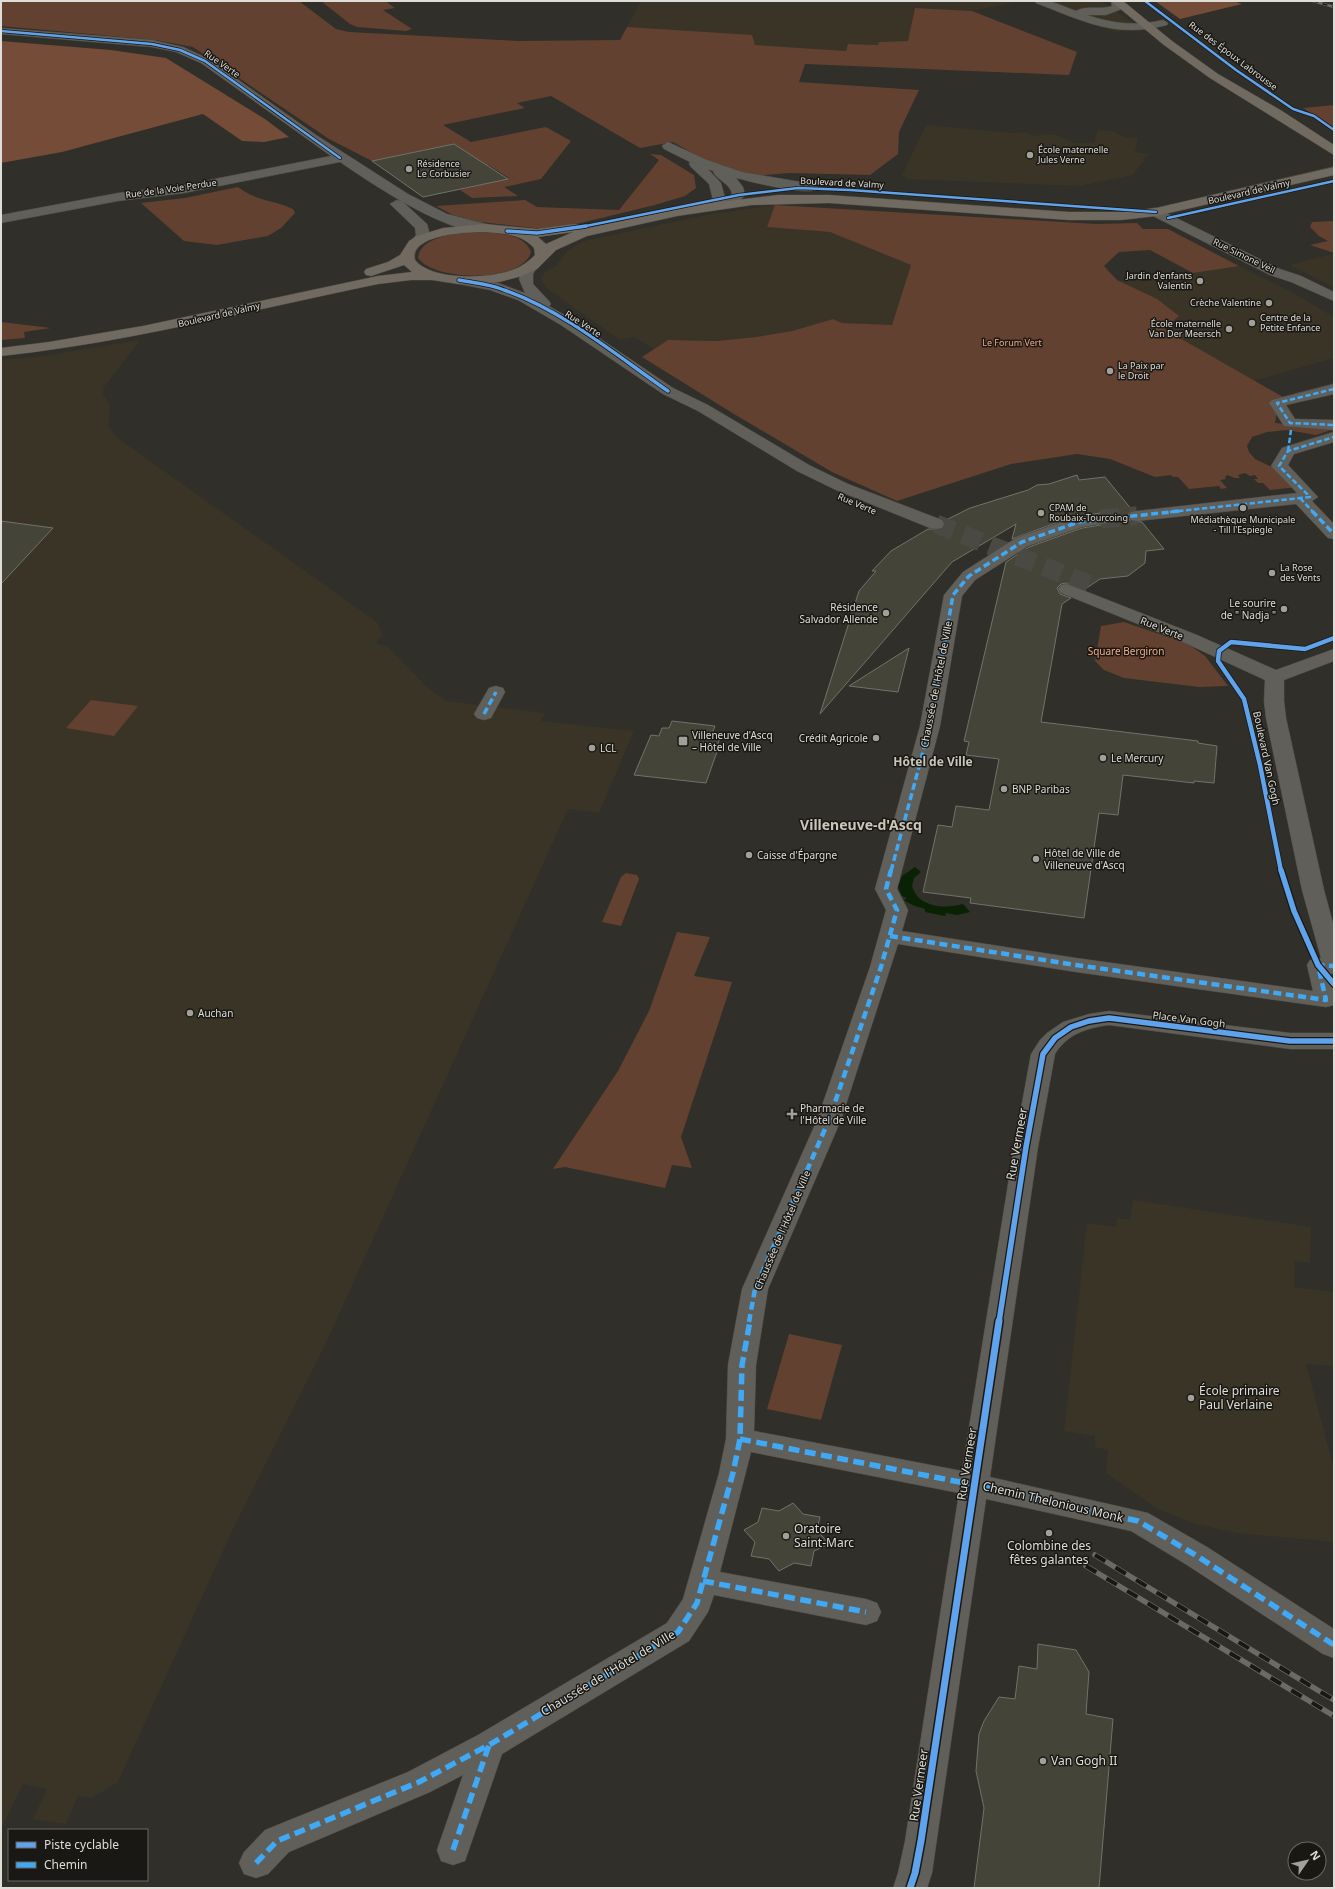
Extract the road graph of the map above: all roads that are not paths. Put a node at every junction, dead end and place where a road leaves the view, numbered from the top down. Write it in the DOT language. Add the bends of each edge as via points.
graph roads {
  1 [pos="1116,1"];
  2 [pos="1133,1"];
  3 [pos="1042,2"];
  4 [pos="1070,10"];
  5 [pos="1144,23"];
  6 [pos="1163,23"];
  7 [pos="1,31"];
  8 [pos="1334,142"];
  9 [pos="668,146"];
  10 [pos="1334,151"];
  11 [pos="340,158"];
  12 [pos="688,158"];
  13 [pos="715,169"];
  14 [pos="1334,170"];
  15 [pos="813,188"];
  16 [pos="739,194"];
  17 [pos="720,201"];
  18 [pos="1156,212"];
  19 [pos="1,219"];
  20 [pos="485,228"];
  21 [pos="507,231"];
  22 [pos="418,241"];
  23 [pos="543,253"];
  24 [pos="407,257"];
  25 [pos="529,269"];
  26 [pos="436,276"];
  27 [pos="459,280"];
  28 [pos="1334,297"];
  29 [pos="566,322"];
  30 [pos="1,344"];
  31 [pos="1,352"];
  32 [pos="1334,389"];
  33 [pos="1291,427"];
  34 [pos="1332,434"];
  35 [pos="1288,450"];
  36 [pos="1300,498"];
  37 [pos="1137,516"];
  38 [pos="1101,519"];
  39 [pos="933,529"];
  40 [pos="1334,534"];
  41 [pos="1091,585"];
  42 [pos="1067,589"];
  43 [pos="1191,639"];
  44 [pos="1334,655"];
  45 [pos="1275,677"];
  46 [pos="496,692"];
  47 [pos="484,714"];
  48 [pos="890,936"];
  49 [pos="1332,957"];
  50 [pos="1334,1041"];
  51 [pos="1048,1044"];
  52 [pos="740,1439"];
  53 [pos="975,1485"];
  54 [pos="703,1581"];
  55 [pos="866,1612"];
  56 [pos="1334,1645"];
  57 [pos="488,1745"];
  58 [pos="453,1850"];
  59 [pos="256,1863"];
  60 [pos="910,1888"];
  1 -- 4 [label="street" via="1118,7 1106,12"];
  1 -- 5 [label="main road"];
  2 -- 6 [label="main road, Rue des Époux Labrousse"];
  3 -- 4 [label="street"];
  3 -- 5 [label="street" via="1103,24 1124,27"];
  4 -- 5 [label="street" via="1097,18"];
  5 -- 6 [label="street"];
  5 -- 10 [label="main road" via="1223,82"];
  6 -- 8 [label="main road, Rue des Époux Labrousse"];
  7 -- 11 [label="street, Rue Verte" via="155,44 188,52 205,61"];
  9 -- 12 [label="street"];
  11 -- 19 [label="street, Rue de la Voie Perdue" via="184,189 118,196"];
  11 -- 20 [label="street, Rue Verte" via="432,213 452,222"];
  11 -- 22 [label="street, Rue Verte" via="414,218 423,231"];
  12 -- 13 [label="street"];
  12 -- 17 [label="street" via="715,183"];
  13 -- 15 [label="street" via="758,181"];
  13 -- 16 [label="street" via="732,181"];
  14 -- 18 [label="main road, Boulevard de Valmy"];
  15 -- 16 [label="main road, Boulevard de Valmy"];
  15 -- 18 [label="main road, Boulevard de Valmy"];
  16 -- 17 [label="main road, Boulevard de Valmy"];
  17 -- 18 [label="main road, Boulevard de Valmy" via="800,198 1083,216 1131,216"];
  17 -- 21 [label="main road, Boulevard de Valmy" via="566,230 537,233"];
  17 -- 23 [label="main road, Boulevard de Valmy" via="591,232 555,244"];
  18 -- 28 [label="street, Rue Simone Veil" via="1275,272"];
  20 -- 21 [label="main road"];
  20 -- 22 [label="main road" via="447,231"];
  21 -- 23 [label="main road" via="531,238 539,244"];
  22 -- 24 [label="main road" via="409,249"];
  23 -- 25 [label="main road, Boulevard de Valmy" via="538,263"];
  24 -- 26 [label="main road" via="415,268"];
  24 -- 30 [label="main road, Boulevard de Valmy" via="385,268 352,277 154,321 102,331"];
  25 -- 27 [label="main road" via="502,278"];
  25 -- 29 [label="street, Rue Verte" via="524,280 527,286"];
  26 -- 27 [label="main road"];
  26 -- 31 [label="main road, Boulevard de Valmy" via="378,280 119,336"];
  27 -- 29 [label="street, Rue Verte" via="509,291"];
  29 -- 39 [label="street, Rue Verte" via="668,391 703,408 755,441 816,475"];
  32 -- 33 [label="street" via="1276,403"];
  33 -- 34 [label="street"];
  33 -- 35 [label="street"];
  34 -- 35 [label="street"];
  35 -- 36 [label="street" via="1279,466 1310,497"];
  36 -- 37 [label="street"];
  36 -- 40 [label="street"];
  38 -- 48 [label="street, Chaussée de l'Hôtel de Ville" via="1079,522 1022,542 969,576 953,595 930,726 886,889 897,910"];
  41 -- 43 [label="street, Rue Verte" via="1120,596"];
  42 -- 43 [label="street, Rue Verte"];
  43 -- 45 [label="street, Rue Verte"];
  44 -- 45 [label="street"];
  45 -- 49 [label="street, Boulevard Van Gogh" via="1276,718 1313,890"];
  46 -- 47 [label="street"];
  48 -- 49 [label="street" via="1326,1000 1318,965"];
  48 -- 52 [label="street, Chaussée de l'Hôtel de Ville" via="829,1120 755,1289 742,1365"];
  50 -- 51 [label="street, Place Van Gogh" via="1290,1041 1109,1018 1076,1024 1064,1030"];
  51 -- 53 [label="street, Rue Vermeer" via="1043,1054 1026,1147"];
  52 -- 53 [label="street, Chemin Thelonious Monk"];
  52 -- 54 [label="street, Chaussée de l'Hôtel de Ville"];
  53 -- 56 [label="street, Chemin Thelonious Monk" via="1138,1521"];
  53 -- 60 [label="street, Rue Vermeer" via="921,1841"];
  54 -- 55 [label="street"];
  54 -- 57 [label="street, Chaussée de l'Hôtel de Ville" via="697,1602 678,1632"];
  57 -- 58 [label="street"];
  57 -- 59 [label="street, Chaussée de l'Hôtel de Ville" via="419,1782 277,1841"];
}
